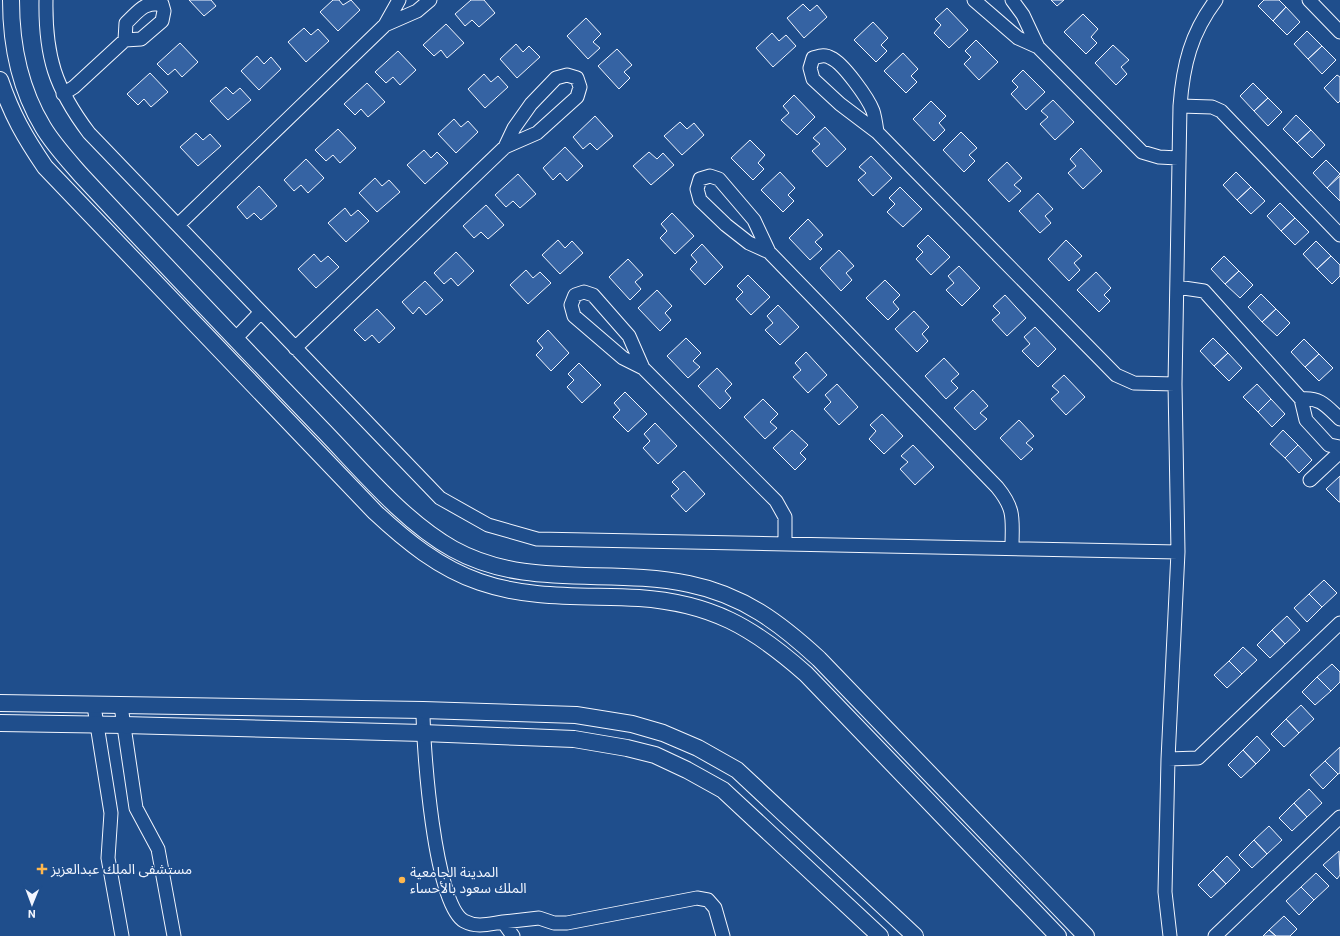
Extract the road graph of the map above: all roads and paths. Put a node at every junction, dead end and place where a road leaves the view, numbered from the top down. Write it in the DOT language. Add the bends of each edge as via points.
graph roads {
  1 [pos="11,0"];
  2 [pos="46,0"];
  3 [pos="399,0"];
  4 [pos="430,0"];
  5 [pos="974,0"];
  6 [pos="1012,0"];
  7 [pos="1216,0"];
  8 [pos="1309,0"];
  9 [pos="385,25"];
  10 [pos="1340,32"];
  11 [pos="125,40"];
  12 [pos="1038,47"];
  13 [pos="0,80"];
  14 [pos="63,94"];
  15 [pos="1180,106"];
  16 [pos="877,132"];
  17 [pos="505,147"];
  18 [pos="1178,158"];
  19 [pos="120,218"];
  20 [pos="178,225"];
  21 [pos="106,231"];
  22 [pos="1340,235"];
  23 [pos="769,252"];
  24 [pos="1177,288"];
  25 [pos="261,312"];
  26 [pos="235,339"];
  27 [pos="295,348"];
  28 [pos="643,368"];
  29 [pos="1175,384"];
  30 [pos="1301,399"];
  31 [pos="1340,419"];
  32 [pos="1340,447"];
  33 [pos="1340,452"];
  34 [pos="352,459"];
  35 [pos="337,473"];
  36 [pos="1310,480"];
  37 [pos="785,544"];
  38 [pos="1012,548"];
  39 [pos="1178,552"];
  40 [pos="1340,622"];
  41 [pos="0,703"];
  42 [pos="94,706"];
  43 [pos="121,706"];
  44 [pos="423,710"];
  45 [pos="0,723"];
  46 [pos="97,724"];
  47 [pos="124,725"];
  48 [pos="423,733"];
  49 [pos="1168,759"];
  50 [pos="1340,817"];
  51 [pos="503,922"];
  52 [pos="122,936"];
  53 [pos="174,936"];
  54 [pos="513,936"];
  55 [pos="723,936"];
  56 [pos="880,936"];
  57 [pos="915,936"];
  58 [pos="1058,936"];
  59 [pos="1086,936"];
  60 [pos="1170,936"];
  61 [pos="1215,936"];
  1 -- 19 [label="main road" via="19,72 30,102 43,127"];
  2 -- 14 [label="street" via="48,52"];
  3 -- 9 [label="street"];
  4 -- 9 [label="street" via="417,11"];
  5 -- 12 [label="street" via="1018,38"];
  6 -- 12 [label="street" via="1023,15"];
  7 -- 15 [label="street" via="1206,13 1191,43 1183,74"];
  8 -- 10 [label="street"];
  9 -- 20 [label="street"];
  11 -- 14 [label="street"];
  12 -- 18 [label="street" via="1142,152 1159,157"];
  13 -- 21 [label="main road" via="10,111 45,167"];
  14 -- 20 [label="street" via="89,133"];
  15 -- 18 [label="street"];
  15 -- 22 [label="street" via="1212,107 1221,111"];
  16 -- 16 [label="street" via="874,112 857,85 832,58 823,55 814,58 810,68 813,79 840,104"];
  16 -- 29 [label="street" via="1116,375 1134,382"];
  17 -- 17 [label="street" via="536,132 577,97 580,87 577,78 567,75 556,78 531,104 514,128"];
  17 -- 27 [label="street"];
  18 -- 24 [label="street"];
  19 -- 21 [label="main road"];
  19 -- 26 [label="main road"];
  20 -- 25 [label="street"];
  21 -- 35 [label="main road"];
  23 -- 23 [label="street" via="754,220 719,179 710,176 700,179 697,189 700,200 749,243"];
  23 -- 38 [label="street" via="1001,492 1009,502 1012,517"];
  24 -- 29 [label="street"];
  24 -- 30 [label="street" via="1204,291"];
  25 -- 26 [label="street"];
  25 -- 27 [label="street"];
  26 -- 34 [label="main road"];
  27 -- 37 [label="street" via="440,498 488,525 537,539"];
  28 -- 28 [label="street" via="629,336 593,295 584,292 574,295 574,316 624,358"];
  28 -- 37 [label="street" via="776,501 785,517"];
  29 -- 39 [label="street"];
  30 -- 31 [label="street" via="1313,398 1324,404"];
  30 -- 32 [label="street" via="1306,420 1329,445"];
  33 -- 36 [label="street"];
  34 -- 35 [label="main road"];
  34 -- 59 [label="main road" via="421,526 453,549 486,563 542,575 688,583 724,594 763,613 786,629 819,659"];
  35 -- 58 [label="main road" via="404,539 443,566 480,582 517,592 554,596 640,598 681,603 727,617 760,636 806,674"];
  37 -- 38 [label="street"];
  38 -- 39 [label="street"];
  39 -- 49 [label="street"];
  40 -- 49 [label="street" via="1198,758"];
  41 -- 42 [label="main road"];
  42 -- 43 [label="main road"];
  42 -- 46 [label="street"];
  43 -- 44 [label="main road"];
  43 -- 47 [label="street"];
  44 -- 48 [label="street"];
  44 -- 57 [label="main road" via="576,715 632,724 664,733 698,748 737,770"];
  45 -- 46 [label="main road"];
  46 -- 47 [label="main road"];
  46 -- 52 [label="street" via="111,813 108,858"];
  47 -- 48 [label="main road"];
  47 -- 53 [label="street" via="136,808 158,849"];
  48 -- 51 [label="street" via="433,828 443,880 453,908 463,920 477,926"];
  48 -- 56 [label="main road" via="574,739 655,755 723,790"];
  49 -- 60 [label="street" via="1165,892"];
  50 -- 61 [label="street"];
  51 -- 54 [label="street"];
  51 -- 55 [label="street" via="539,918 554,923 567,923 697,898 708,900 715,908"];
}
